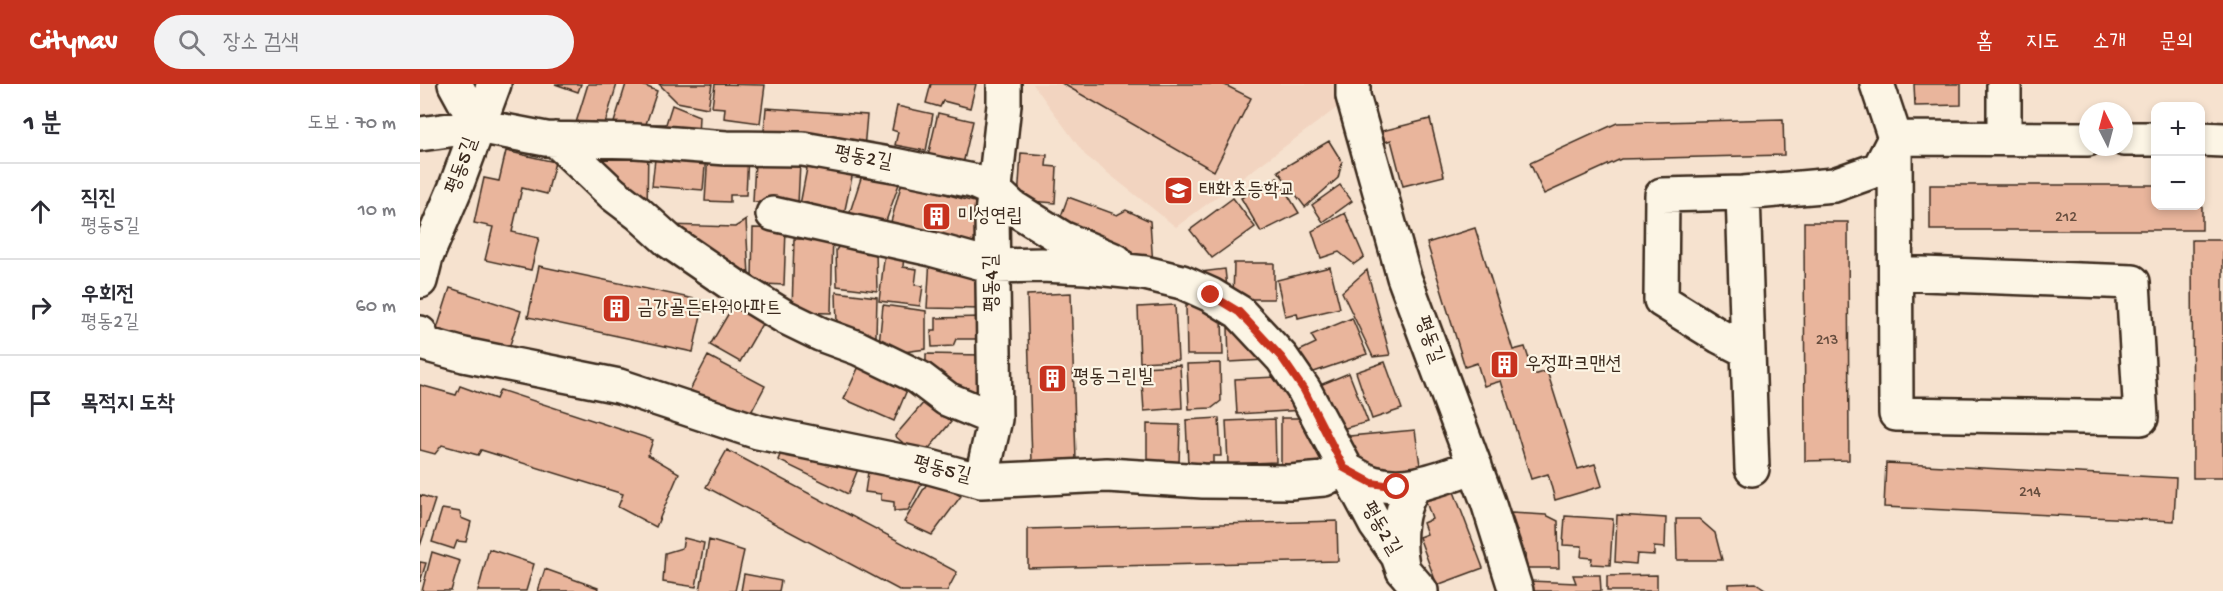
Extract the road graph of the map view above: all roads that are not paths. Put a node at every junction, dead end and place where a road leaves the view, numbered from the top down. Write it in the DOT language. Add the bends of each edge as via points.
graph roads {
  1 [pos="455,84"];
  2 [pos="494,84"];
  3 [pos="1004,84"];
  4 [pos="1353,84"];
  5 [pos="1876,84"];
  6 [pos="2004,84"];
  7 [pos="478,126"];
  8 [pos="420,134"];
  9 [pos="1895,138"];
  10 [pos="2004,138"];
  11 [pos="555,139"];
  12 [pos="2079,139"];
  13 [pos="2133,139"];
  14 [pos="2151,139"];
  15 [pos="2205,139"];
  16 [pos="2223,140"];
  17 [pos="995,190"];
  18 [pos="1743,193"];
  19 [pos="774,214"];
  20 [pos="993,266"];
  21 [pos="1145,273"];
  22 [pos="1896,273"];
  23 [pos="420,281"];
  24 [pos="420,333"];
  25 [pos="1748,351"];
  26 [pos="995,419"];
  27 [pos="1474,466"];
  28 [pos="1344,468"];
  29 [pos="1752,469"];
  30 [pos="981,481"];
  31 [pos="1415,486"];
  32 [pos="1412,580"];
  33 [pos="1516,591"];
  1 -- 7 [label="street"];
  2 -- 7 [label="street, 평동5길"];
  3 -- 17 [label="street, 평동4길"];
  4 -- 27 [label="street, 평동길" via="1353,96 1404,277"];
  5 -- 9 [label="street"];
  6 -- 10 [label="street"];
  7 -- 8 [label="street, 평동2길"];
  7 -- 11 [label="street, 평동2길"];
  7 -- 23 [label="street, 평동5길"];
  9 -- 10 [label="street"];
  9 -- 18 [label="street" via="1879,169 1834,185"];
  9 -- 22 [label="street"];
  10 -- 12 [label="street"];
  11 -- 17 [label="street, 평동2길" via="803,149 973,181"];
  11 -- 26 [label="street" via="669,241 740,289 785,317 918,377 947,399"];
  13 -- 14 [label="street"];
  15 -- 16 [label="street"];
  17 -- 20 [label="street, 평동4길"];
  17 -- 21 [label="street, 평동2길" via="1012,207 1062,238"];
  18 -- 25 [label="street"];
  18 -- 25 [label="street" via="1662,195 1661,300"];
  19 -- 20 [label="street, 평동2길"];
  20 -- 21 [label="street, 평동2길" via="1052,265"];
  20 -- 26 [label="street, 평동4길"];
  21 -- 28 [label="street, 평동2길" via="1182,282 1211,295 1257,329 1304,390"];
  22 -- 22 [label="street" via="1896,414 2141,418 2133,282"];
  24 -- 30 [label="street, 평동5길" via="424,344 464,355 619,387 759,432"];
  25 -- 29 [label="street"];
  26 -- 30 [label="street, 평동4길"];
  27 -- 31 [label="street"];
  27 -- 33 [label="street, 평동길"];
  28 -- 30 [label="street, 평동5길" via="1324,479 1290,482 1107,475"];
  28 -- 31 [label="street" via="1372,483"];
  28 -- 32 [label="street, 평동2길"];
  31 -- 32 [label="street" via="1401,519 1399,550"];
}
